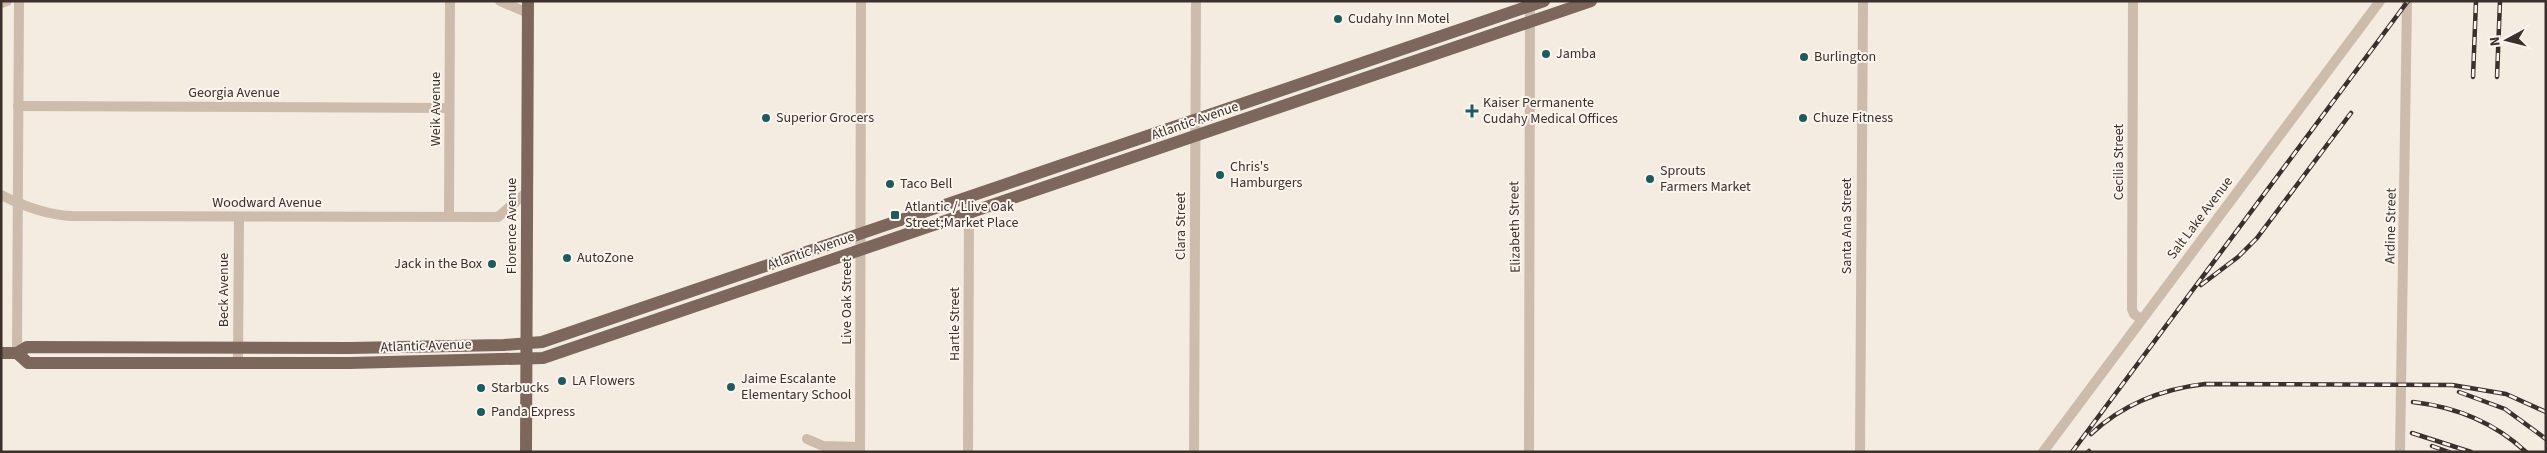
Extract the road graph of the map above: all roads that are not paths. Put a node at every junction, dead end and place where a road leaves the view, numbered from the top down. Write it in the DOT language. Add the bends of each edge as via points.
graph roads {
  1 [pos="7,1"];
  2 [pos="19,1"];
  3 [pos="450,1"];
  4 [pos="500,1"];
  5 [pos="862,1"];
  6 [pos="1196,1"];
  7 [pos="1544,1"];
  8 [pos="1590,1"];
  9 [pos="1862,1"];
  10 [pos="2134,1"];
  11 [pos="2380,1"];
  12 [pos="2407,1"];
  13 [pos="1,3"];
  14 [pos="1530,4"];
  15 [pos="528,7"];
  16 [pos="1529,22"];
  17 [pos="18,106"];
  18 [pos="449,108"];
  19 [pos="1195,118"];
  20 [pos="1195,136"];
  21 [pos="527,192"];
  22 [pos="1,195"];
  23 [pos="965,198"];
  24 [pos="18,203"];
  25 [pos="970,212"];
  26 [pos="449,216"];
  27 [pos="239,217"];
  28 [pos="861,233"];
  29 [pos="861,249"];
  30 [pos="2141,319"];
  31 [pos="527,343"];
  32 [pos="237,347"];
  33 [pos="1,353"];
  34 [pos="17,353"];
  35 [pos="527,359"];
  36 [pos="238,363"];
  37 [pos="807,439"];
  38 [pos="860,449"];
  39 [pos="526,452"];
  40 [pos="968,452"];
  41 [pos="1194,452"];
  42 [pos="1529,452"];
  43 [pos="1860,452"];
  44 [pos="2043,452"];
  45 [pos="2400,452"];
  1 -- 13 [label="street"];
  2 -- 17 [label="street"];
  3 -- 18 [label="street, Weik Avenue"];
  4 -- 15 [label="street"];
  5 -- 28 [label="street, Live Oak Street"];
  6 -- 19 [label="street, Clara Street"];
  7 -- 14 [label="main road, Atlantic Avenue"];
  8 -- 16 [label="main road, Atlantic Avenue"];
  9 -- 43 [label="street, Santa Ana Street"];
  10 -- 30 [label="street, Cecilia Street" via="2132,309"];
  11 -- 30 [label="street, Salt Lake Avenue"];
  12 -- 45 [label="street, Ardine Street"];
  14 -- 16 [label="street, Elizabeth Street"];
  14 -- 19 [label="main road, Atlantic Avenue"];
  15 -- 21 [label="main road, Florence Avenue"];
  16 -- 20 [label="main road, Atlantic Avenue"];
  16 -- 42 [label="street, Elizabeth Street"];
  17 -- 18 [label="street, Georgia Avenue"];
  17 -- 24 [label="street"];
  18 -- 26 [label="street, Weik Avenue"];
  19 -- 20 [label="street, Clara Street"];
  19 -- 23 [label="main road, Atlantic Avenue"];
  20 -- 25 [label="main road, Atlantic Avenue"];
  20 -- 41 [label="street, Clara Street"];
  21 -- 26 [label="street, Woodward Avenue" via="498,216"];
  21 -- 31 [label="main road, Florence Avenue"];
  22 -- 24 [label="street, Woodward Avenue"];
  23 -- 25 [label="street, Hartle Street"];
  23 -- 28 [label="main road, Atlantic Avenue"];
  24 -- 27 [label="street, Woodward Avenue" via="71,216"];
  24 -- 34 [label="street"];
  25 -- 29 [label="main road, Atlantic Avenue"];
  25 -- 40 [label="street, Hartle Street"];
  26 -- 27 [label="street, Woodward Avenue"];
  27 -- 32 [label="street, Beck Avenue"];
  28 -- 29 [label="street, Live Oak Street"];
  28 -- 31 [label="main road, Atlantic Avenue" via="542,342"];
  29 -- 35 [label="main road, Atlantic Avenue" via="613,336 543,358"];
  29 -- 38 [label="street, Live Oak Street"];
  30 -- 44 [label="street, Salt Lake Avenue"];
  31 -- 32 [label="main road, Atlantic Avenue" via="350,348"];
  31 -- 35 [label="main road, Florence Avenue"];
  32 -- 34 [label="main road, Atlantic Avenue" via="27,347"];
  32 -- 36 [label="street, Beck Avenue"];
  33 -- 34 [label="main road, Atlantic Avenue"];
  34 -- 36 [label="main road, Atlantic Avenue" via="28,363"];
  35 -- 36 [label="main road, Atlantic Avenue" via="350,364"];
  35 -- 39 [label="main road, Florence Avenue"];
  37 -- 38 [label="street" via="823,446"];
}
